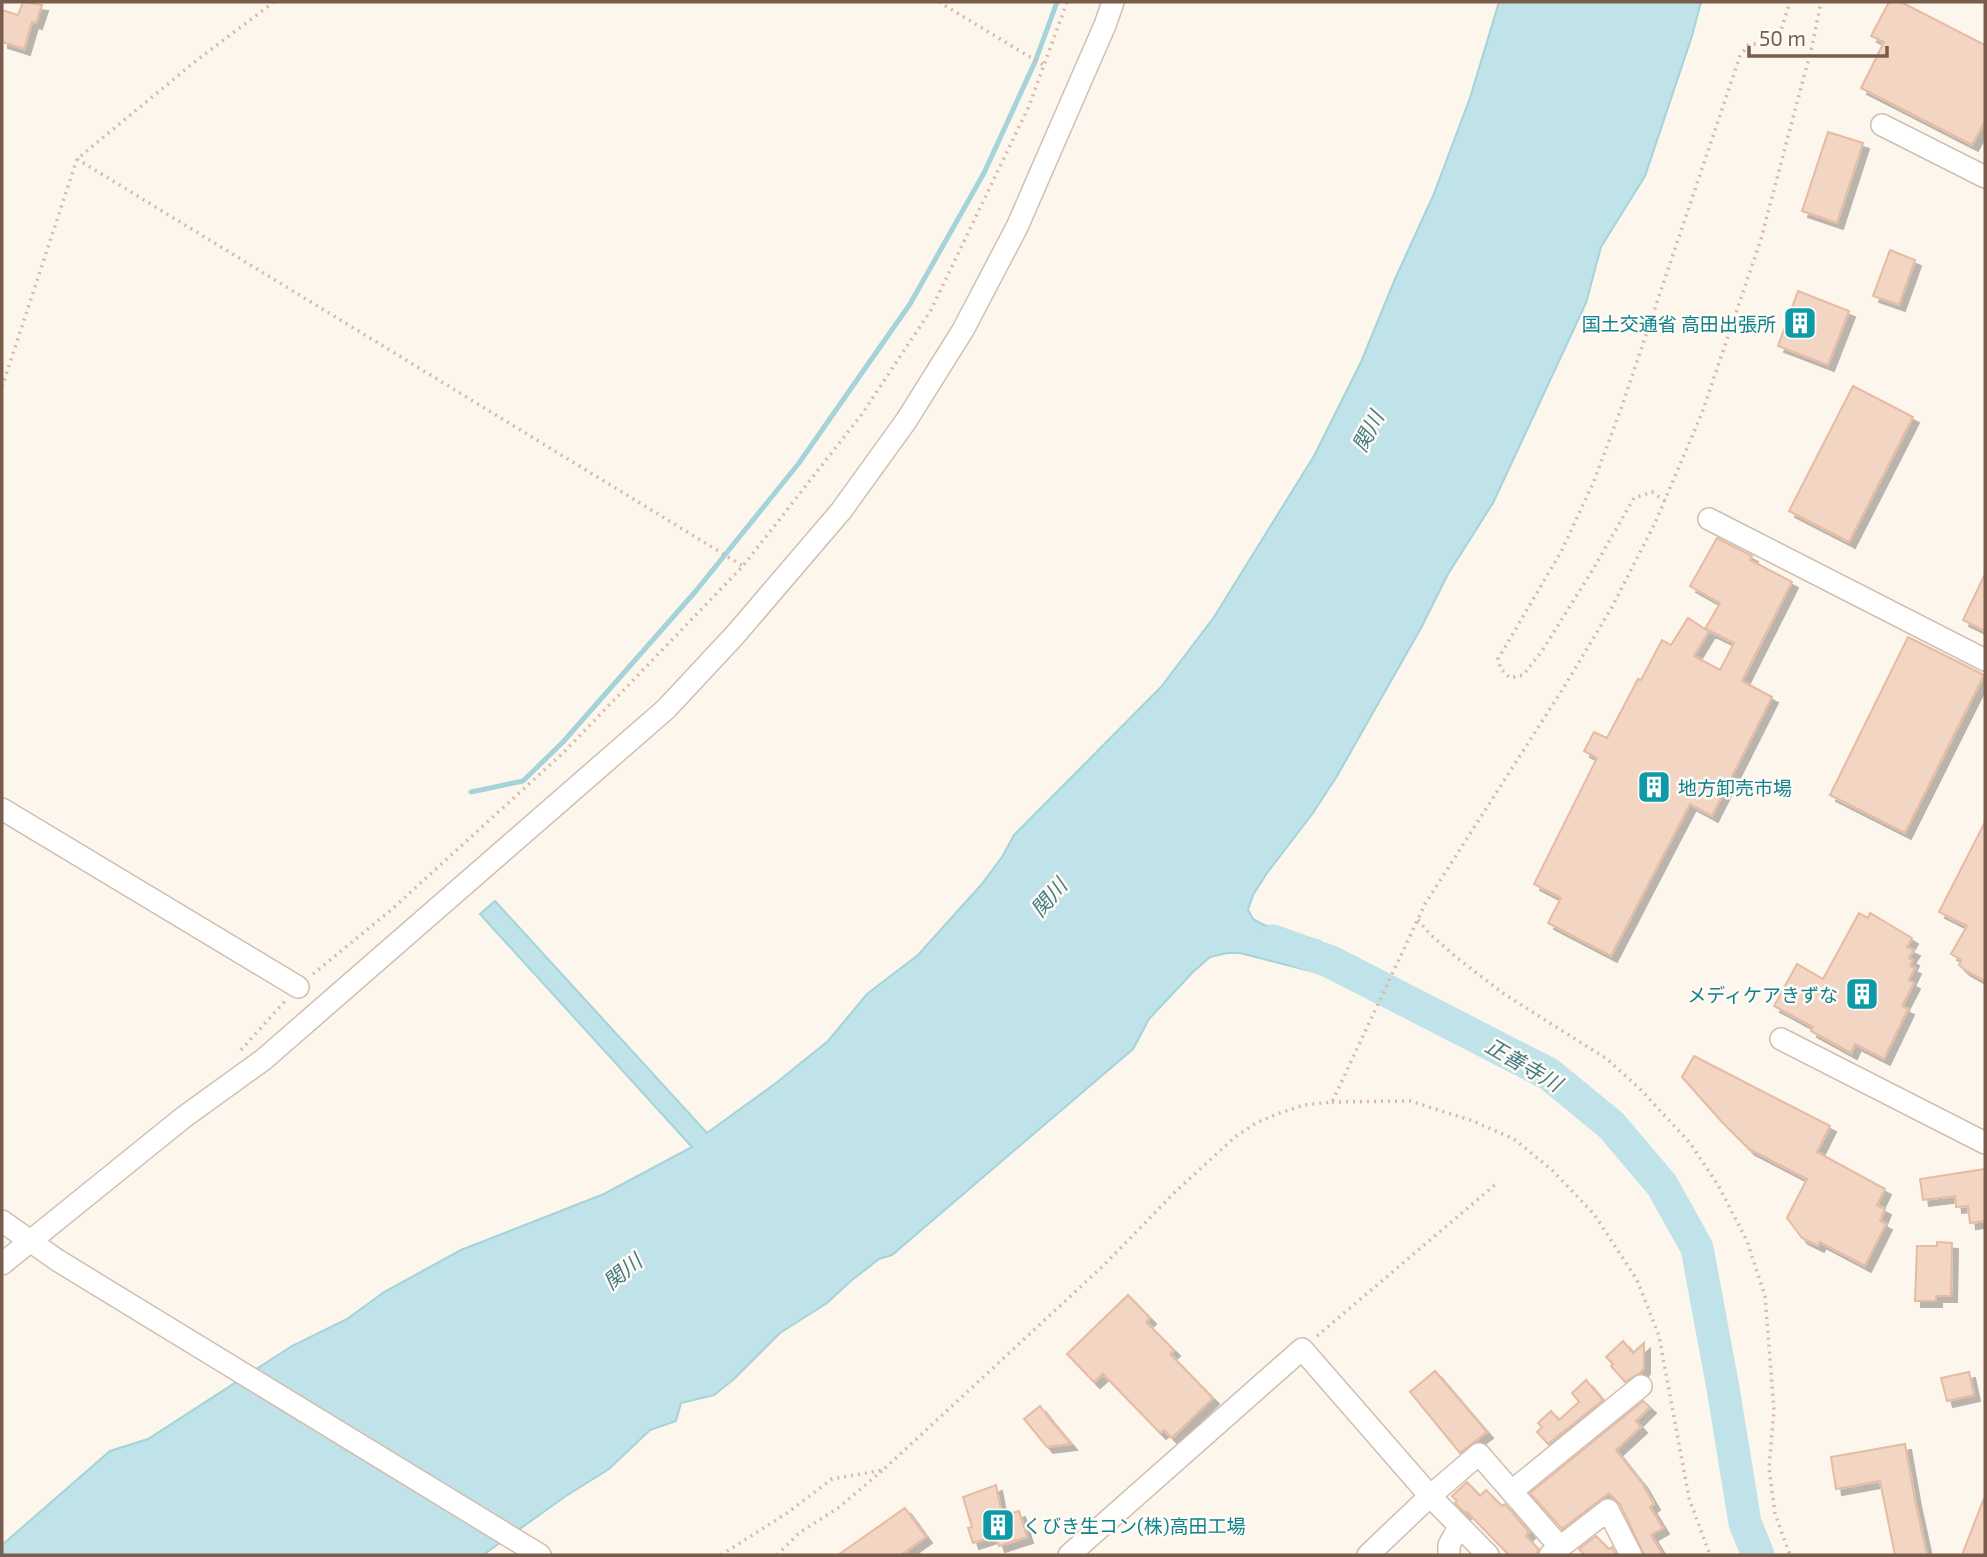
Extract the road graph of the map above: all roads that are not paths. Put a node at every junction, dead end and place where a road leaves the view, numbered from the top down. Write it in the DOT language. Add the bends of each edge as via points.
graph roads {
  1 [pos="1113,2"];
  2 [pos="1882,125"];
  3 [pos="1985,177"];
  4 [pos="1709,519"];
  5 [pos="1985,660"];
  6 [pos="2,809"];
  7 [pos="298,987"];
  8 [pos="1781,1039"];
  9 [pos="1985,1143"];
  10 [pos="2,1221"];
  11 [pos="30,1240"];
  12 [pos="2,1264"];
  13 [pos="1642,1386"];
  14 [pos="1512,1491"];
  15 [pos="1430,1496"];
  16 [pos="1459,1527"];
  17 [pos="1555,1551"];
  18 [pos="540,1555"];
  19 [pos="1069,1555"];
  20 [pos="1368,1555"];
  21 [pos="1449,1555"];
  22 [pos="1488,1555"];
  23 [pos="1631,1555"];
  1 -- 11 [label="street" via="1037,182 963,330 906,421 841,511 735,635 666,709 263,1060"];
  2 -- 3 [label="street"];
  4 -- 5 [label="street"];
  6 -- 7 [label="street"];
  8 -- 9 [label="street"];
  10 -- 11 [label="street"];
  11 -- 12 [label="street"];
  11 -- 18 [label="street"];
  13 -- 14 [label="street"];
  14 -- 15 [label="street" via="1479,1454"];
  14 -- 17 [label="street"];
  15 -- 16 [label="street"];
  15 -- 19 [label="street" via="1302,1349"];
  15 -- 20 [label="street"];
  16 -- 21 [label="street"];
  16 -- 22 [label="street"];
  17 -- 23 [label="street" via="1608,1510"];
}
